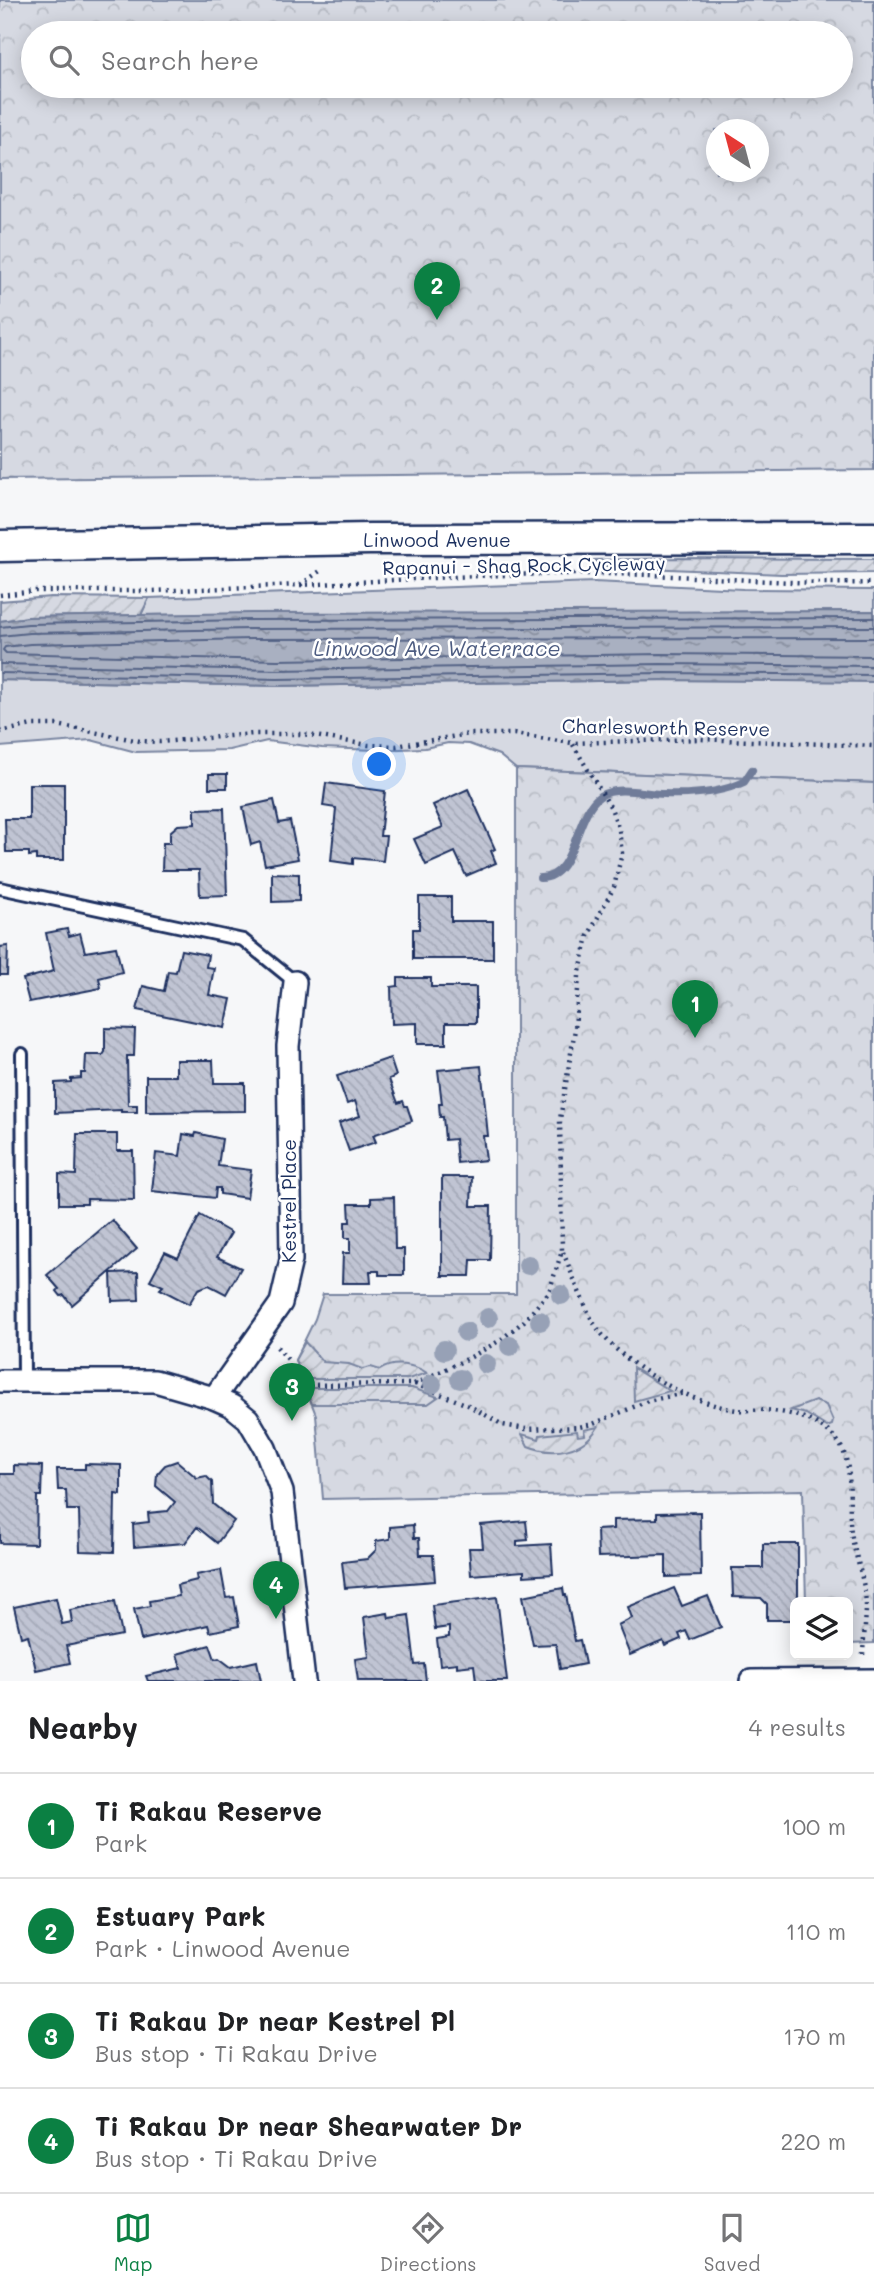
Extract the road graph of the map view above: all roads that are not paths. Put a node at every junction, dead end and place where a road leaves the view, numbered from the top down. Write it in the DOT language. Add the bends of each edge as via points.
graph roads {
  1 [pos="874,538"];
  2 [pos="0,546"];
  3 [pos="0,888"];
  4 [pos="295,982"];
  5 [pos="22,1054"];
  6 [pos="0,1381"];
  7 [pos="24,1381"];
  8 [pos="214,1398"];
  9 [pos="874,1680"];
  10 [pos="304,1681"];
  11 [pos="751,1681"];
  12 [pos="862,1681"];
  1 -- 2 [label="main road, Linwood Avenue" via="370,539"];
  3 -- 4 [label="lane" via="243,940"];
  4 -- 8 [label="street, Kestrel Place" via="288,1046 290,1259 281,1303"];
  5 -- 7 [label="lane"];
  6 -- 7 [label="street"];
  7 -- 8 [label="street" via="155,1381"];
  8 -- 10 [label="street" via="248,1419 282,1492"];
  9 -- 12 [label="street"];
  11 -- 12 [label="street"];
}
